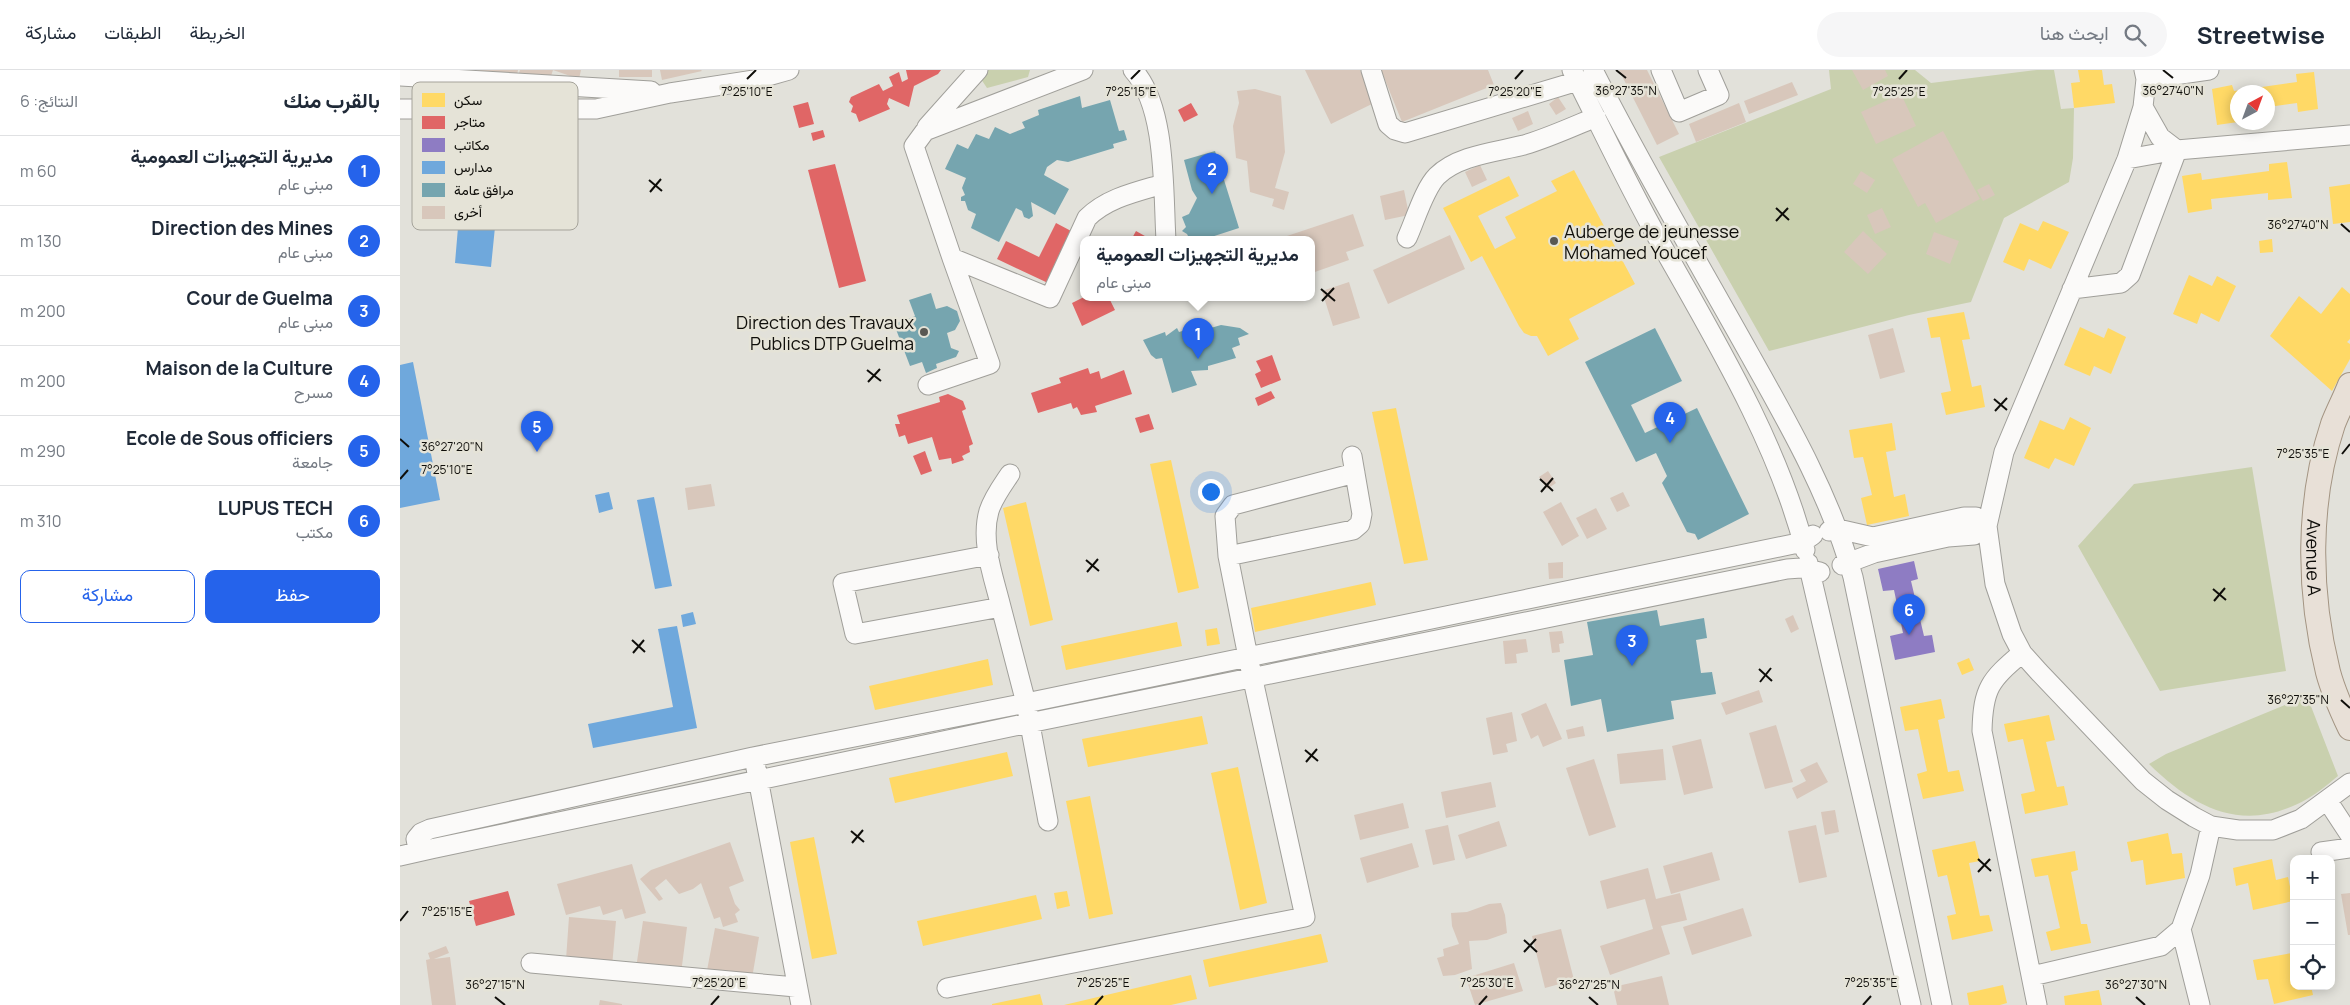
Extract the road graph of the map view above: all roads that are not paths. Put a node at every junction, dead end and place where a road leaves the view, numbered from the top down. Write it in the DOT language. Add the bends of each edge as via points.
graph roads {
  1 [pos="789,70"];
  2 [pos="978,70"];
  3 [pos="1083,70"];
  4 [pos="1133,70"];
  5 [pos="1371,70"];
  6 [pos="1593,70"];
  7 [pos="1661,70"];
  8 [pos="1708,70"];
  9 [pos="2209,70"];
  10 [pos="443,74"];
  11 [pos="1575,75"];
  12 [pos="2145,75"];
  13 [pos="400,76"];
  14 [pos="550,82"];
  15 [pos="578,84"];
  16 [pos="670,92"];
  17 [pos="2143,107"];
  18 [pos="578,109"];
  19 [pos="1596,117"];
  20 [pos="922,134"];
  21 [pos="2350,135"];
  22 [pos="2178,150"];
  23 [pos="2127,159"];
  24 [pos="1163,184"];
  25 [pos="1166,236"];
  26 [pos="1407,238"];
  27 [pos="952,258"];
  28 [pos="2072,289"];
  29 [pos="928,385"];
  30 [pos="2350,385"];
  31 [pos="1010,474"];
  32 [pos="1996,481"];
  33 [pos="1965,526"];
  34 [pos="1987,526"];
  35 [pos="1824,551"];
  36 [pos="988,555"];
  37 [pos="1228,556"];
  38 [pos="1991,560"];
  39 [pos="1001,607"];
  40 [pos="2022,653"];
  41 [pos="1248,657"];
  42 [pos="1252,678"];
  43 [pos="1026,703"];
  44 [pos="1029,723"];
  45 [pos="2350,728"];
  46 [pos="753,757"];
  47 [pos="758,779"];
  48 [pos="2350,783"];
  49 [pos="2327,800"];
  50 [pos="1048,821"];
  51 [pos="2211,826"];
  52 [pos="430,829"];
  53 [pos="2350,835"];
  54 [pos="400,837"];
  55 [pos="2350,848"];
  56 [pos="431,849"];
  57 [pos="2320,852"];
  58 [pos="400,856"];
  59 [pos="2180,929"];
  60 [pos="531,963"];
  61 [pos="2032,976"];
  62 [pos="796,986"];
  63 [pos="947,988"];
  64 [pos="801,1005"];
  65 [pos="1911,1005"];
  66 [pos="1942,1005"];
  67 [pos="2038,1005"];
  68 [pos="2200,1005"];
  1 -- 16 [label="street" via="754,80"];
  2 -- 20 [label="street"];
  3 -- 20 [label="street" via="925,130"];
  4 -- 24 [label="street" via="1152,109 1161,146"];
  5 -- 11 [label="street" via="1388,124 1405,133"];
  6 -- 35 [label="street" via="1825,495"];
  7 -- 8 [label="street" via="1679,112 1719,95"];
  9 -- 12 [label="street"];
  10 -- 13 [label="street"];
  10 -- 14 [label="street"];
  11 -- 19 [label="street"];
  12 -- 17 [label="street"];
  15 -- 16 [label="street"];
  16 -- 18 [label="street" via="596,109"];
  17 -- 22 [label="street" via="2160,137"];
  17 -- 23 [label="street"];
  19 -- 26 [label="street" via="1540,140 1485,153 1447,168 1429,189"];
  19 -- 35 [label="street" via="1628,184 1708,324 1781,481"];
  20 -- 27 [label="street" via="914,146"];
  21 -- 22 [label="street"];
  22 -- 23 [label="street"];
  22 -- 28 [label="street" via="2130,275 2121,283"];
  23 -- 28 [label="street"];
  24 -- 25 [label="street"];
  24 -- 27 [label="street" via="1106,203 1087,218 1050,298"];
  27 -- 29 [label="street" via="990,364"];
  28 -- 32 [label="street" via="2007,444"];
  30 -- 45 [label="main road, Avenue A" via="2333,424 2321,475 2314,519 2313,569 2328,673"];
  31 -- 36 [label="street" via="989,510 985,527"];
  32 -- 33 [label="street"];
  32 -- 34 [label="street"];
  33 -- 34 [label="street" via="1974,535"];
  33 -- 35 [label="street" via="1873,537"];
  33 -- 35 [label="street" via="1948,537"];
  33 -- 38 [label="street"];
  34 -- 38 [label="street"];
  35 -- 41 [label="street"];
  35 -- 42 [label="street" via="1787,569"];
  35 -- 65 [label="street"];
  35 -- 66 [label="street"];
  36 -- 39 [label="street"];
  36 -- 39 [label="street" via="843,583 855,634"];
  37 -- 37 [label="street" via="1353,530 1360,524 1362,514 1353,464 1233,505 1225,516"];
  37 -- 41 [label="street"];
  38 -- 40 [label="street" via="2003,609"];
  39 -- 43 [label="street"];
  40 -- 51 [label="street" via="2143,781 2167,800"];
  40 -- 61 [label="street" via="1997,674 1987,690 1982,731"];
  41 -- 42 [label="street"];
  41 -- 43 [label="street"];
  42 -- 44 [label="street"];
  42 -- 63 [label="street" via="1305,917"];
  43 -- 44 [label="street"];
  43 -- 46 [label="street"];
  44 -- 47 [label="street"];
  44 -- 50 [label="street"];
  46 -- 47 [label="street"];
  46 -- 52 [label="street"];
  47 -- 56 [label="street"];
  47 -- 62 [label="street"];
  48 -- 49 [label="street"];
  49 -- 51 [label="street" via="2301,819 2273,830"];
  49 -- 53 [label="street"];
  51 -- 59 [label="street" via="2200,875"];
  52 -- 54 [label="street"];
  52 -- 56 [label="street" via="416,838 422,848"];
  55 -- 57 [label="street"];
  56 -- 58 [label="street"];
  59 -- 61 [label="street" via="2161,946"];
  59 -- 68 [label="street"];
  60 -- 62 [label="street"];
  61 -- 67 [label="street"];
  62 -- 64 [label="street"];
}
